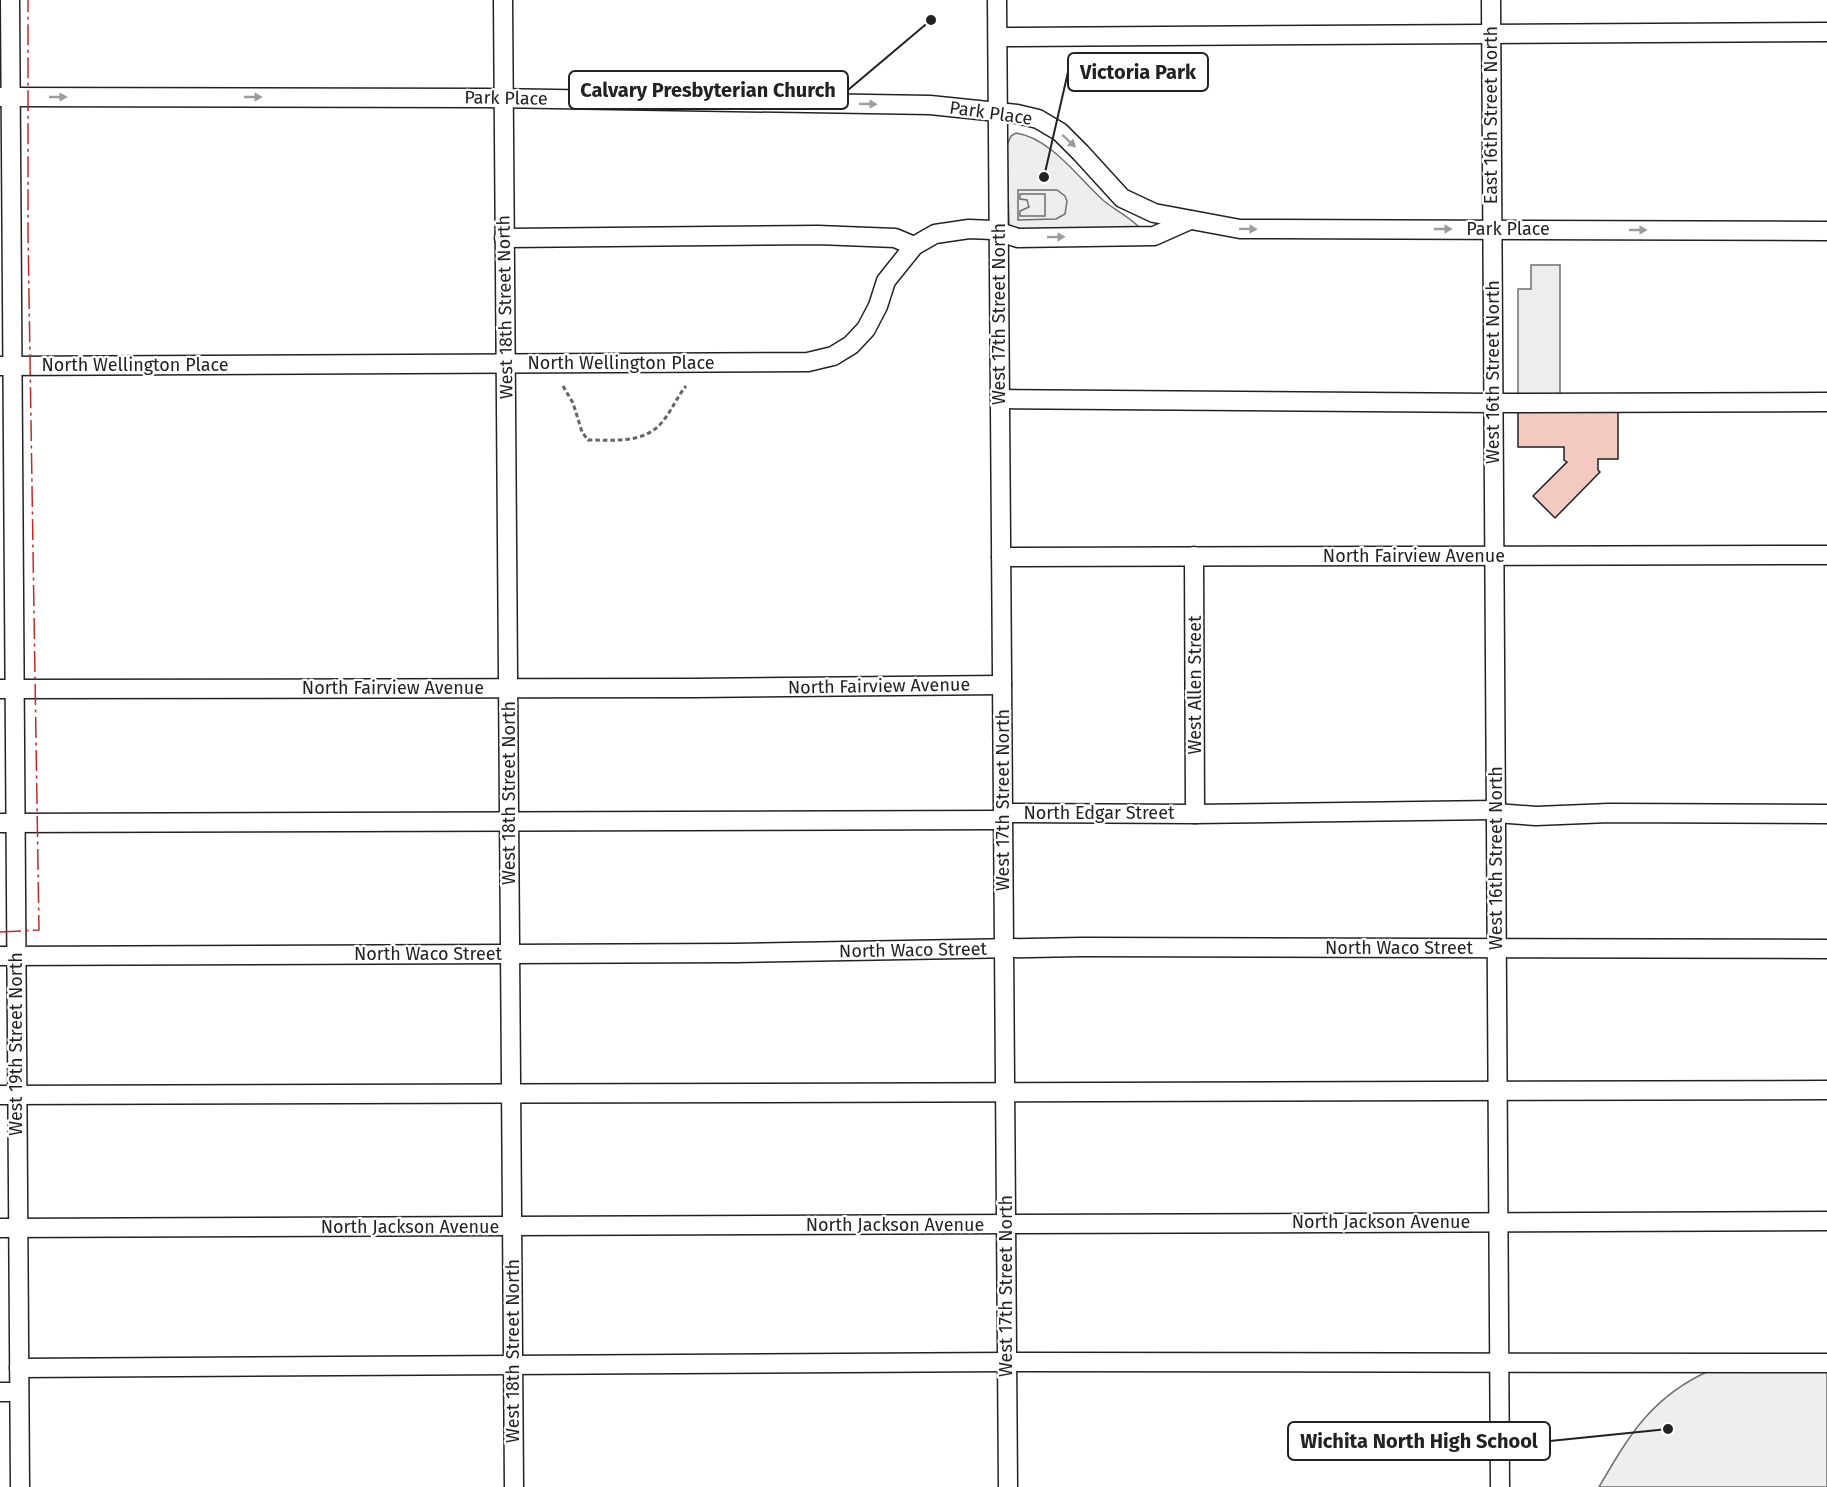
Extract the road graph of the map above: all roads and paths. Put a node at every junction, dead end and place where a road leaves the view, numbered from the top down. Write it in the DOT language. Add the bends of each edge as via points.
graph roads {
  1 [pos="10,0"];
  2 [pos="503,0"];
  3 [pos="997,0"];
  4 [pos="1491,0"];
  5 [pos="1827,32"];
  6 [pos="1491,34"];
  7 [pos="998,37"];
  8 [pos="5,97"];
  9 [pos="503,98"];
  10 [pos="998,112"];
  11 [pos="1190,220"];
  12 [pos="1492,229"];
  13 [pos="1827,231"];
  14 [pos="999,232"];
  15 [pos="504,238"];
  16 [pos="6,240"];
  17 [pos="914,246"];
  18 [pos="505,363"];
  19 [pos="6,366"];
  20 [pos="563,386"];
  21 [pos="686,386"];
  22 [pos="1000,399"];
  23 [pos="1827,402"];
  24 [pos="1493,403"];
  25 [pos="1827,555"];
  26 [pos="1194,556"];
  27 [pos="1494,556"];
  28 [pos="1001,557"];
  29 [pos="1002,685"];
  30 [pos="508,688"];
  31 [pos="7,689"];
  32 [pos="1495,811"];
  33 [pos="1195,814"];
  34 [pos="1827,814"];
  35 [pos="1003,816"];
  36 [pos="509,821"];
  37 [pos="8,822"];
  38 [pos="1004,948"];
  39 [pos="1496,949"];
  40 [pos="1827,949"];
  41 [pos="510,954"];
  42 [pos="8,956"];
  43 [pos="1827,1090"];
  44 [pos="1497,1091"];
  45 [pos="1005,1093"];
  46 [pos="511,1094"];
  47 [pos="8,1095"];
  48 [pos="1498,1221"];
  49 [pos="1827,1221"];
  50 [pos="1006,1224"];
  51 [pos="512,1226"];
  52 [pos="9,1228"];
  53 [pos="1007,1362"];
  54 [pos="1499,1363"];
  55 [pos="1827,1363"];
  56 [pos="513,1365"];
  57 [pos="19,1368"];
  58 [pos="0,1392"];
  59 [pos="19,1392"];
  60 [pos="20,1487"];
  61 [pos="514,1487"];
  62 [pos="1008,1487"];
  63 [pos="1500,1487"];
  1 -- 8 [label="street, West 19th Street North"];
  2 -- 9 [label="street, West 18th Street North"];
  3 -- 7 [label="street, West 17th Street North"];
  4 -- 6 [label="street, East 16th Street North"];
  5 -- 6 [label="street"];
  6 -- 7 [label="street"];
  6 -- 12 [label="street, East 16th Street North"];
  7 -- 10 [label="street, West 17th Street North"];
  8 -- 9 [label="street, Park Place, one-way"];
  8 -- 16 [label="street, West 19th Street North"];
  9 -- 10 [label="street, Park Place, one-way" via="930,105"];
  9 -- 15 [label="street, West 18th Street North"];
  10 -- 11 [label="street, Park Place, one-way" via="1038,119 1060,132 1122,198 1154,213"];
  10 -- 14 [label="street, West 17th Street North"];
  11 -- 12 [label="street, Park Place, one-way" via="1240,229"];
  14 -- 11 [label="street, one-way" via="1018,238 1154,236"];
  12 -- 13 [label="street, Park Place, one-way"];
  12 -- 24 [label="street, West 16th Street North"];
  14 -- 17 [label="street, North Wellington Place" via="969,229 935,234"];
  14 -- 22 [label="street, West 17th Street North"];
  15 -- 17 [label="street" via="819,235 895,238"];
  15 -- 18 [label="street, West 18th Street North"];
  16 -- 19 [label="street, West 19th Street North"];
  17 -- 18 [label="street, North Wellington Place" via="886,281 866,329 833,357 808,362"];
  18 -- 19 [label="street, North Wellington Place"];
  18 -- 30 [label="street, West 18th Street North"];
  19 -- 31 [label="street, West 19th Street North"];
  20 -- 21 [label="path" via="588,440 635,439 650,434 663,422"];
  22 -- 24 [label="street"];
  22 -- 28 [label="street, West 17th Street North"];
  23 -- 24 [label="street"];
  24 -- 27 [label="street, West 16th Street North"];
  25 -- 27 [label="street, North Fairview Avenue"];
  26 -- 27 [label="street, North Fairview Avenue"];
  26 -- 28 [label="street, North Fairview Avenue"];
  26 -- 33 [label="street, West Allen Street"];
  27 -- 32 [label="street, West 16th Street North"];
  28 -- 29 [label="street, West 17th Street North"];
  29 -- 30 [label="street, North Fairview Avenue"];
  29 -- 35 [label="street, West 17th Street North"];
  30 -- 31 [label="street, North Fairview Avenue"];
  30 -- 36 [label="street, West 18th Street North"];
  31 -- 37 [label="street, West 19th Street North"];
  32 -- 33 [label="street, North Edgar Street"];
  32 -- 34 [label="street, North Edgar Street" via="1536,816"];
  32 -- 39 [label="street, West 16th Street North"];
  33 -- 35 [label="street, North Edgar Street"];
  35 -- 36 [label="street, North Edgar Street"];
  35 -- 38 [label="street, West 17th Street North"];
  36 -- 37 [label="street, North Edgar Street"];
  36 -- 41 [label="street, West 18th Street North"];
  37 -- 42 [label="street, West 19th Street North"];
  38 -- 39 [label="street, North Waco Street"];
  38 -- 41 [label="street, North Waco Street"];
  38 -- 45 [label="street, West 17th Street North"];
  39 -- 40 [label="street, North Waco Street"];
  39 -- 44 [label="street, West 16th Street North"];
  41 -- 42 [label="street, North Waco Street"];
  41 -- 46 [label="street, West 18th Street North"];
  42 -- 47 [label="street, West 19th Street North"];
  43 -- 44 [label="street"];
  44 -- 45 [label="street"];
  44 -- 48 [label="street, West 16th Street North"];
  45 -- 46 [label="street"];
  45 -- 50 [label="street, West 17th Street North"];
  46 -- 47 [label="street"];
  46 -- 51 [label="street, West 18th Street North"];
  47 -- 52 [label="street, West 19th Street North"];
  48 -- 49 [label="street, North Jackson Avenue"];
  48 -- 50 [label="street, North Jackson Avenue"];
  48 -- 54 [label="street, West 16th Street North"];
  50 -- 51 [label="street, North Jackson Avenue"];
  50 -- 53 [label="street, West 17th Street North"];
  51 -- 52 [label="street, North Jackson Avenue"];
  51 -- 56 [label="street, West 18th Street North"];
  52 -- 57 [label="street, West 19th Street North"];
  53 -- 54 [label="street"];
  53 -- 56 [label="street"];
  53 -- 62 [label="street, West 17th Street North"];
  54 -- 55 [label="street"];
  54 -- 63 [label="street, West 16th Street North"];
  56 -- 57 [label="street"];
  56 -- 61 [label="street, West 18th Street North"];
  57 -- 59 [label="street, West 19th Street North"];
  58 -- 59 [label="street"];
  59 -- 60 [label="street, West 19th Street North"];
}
